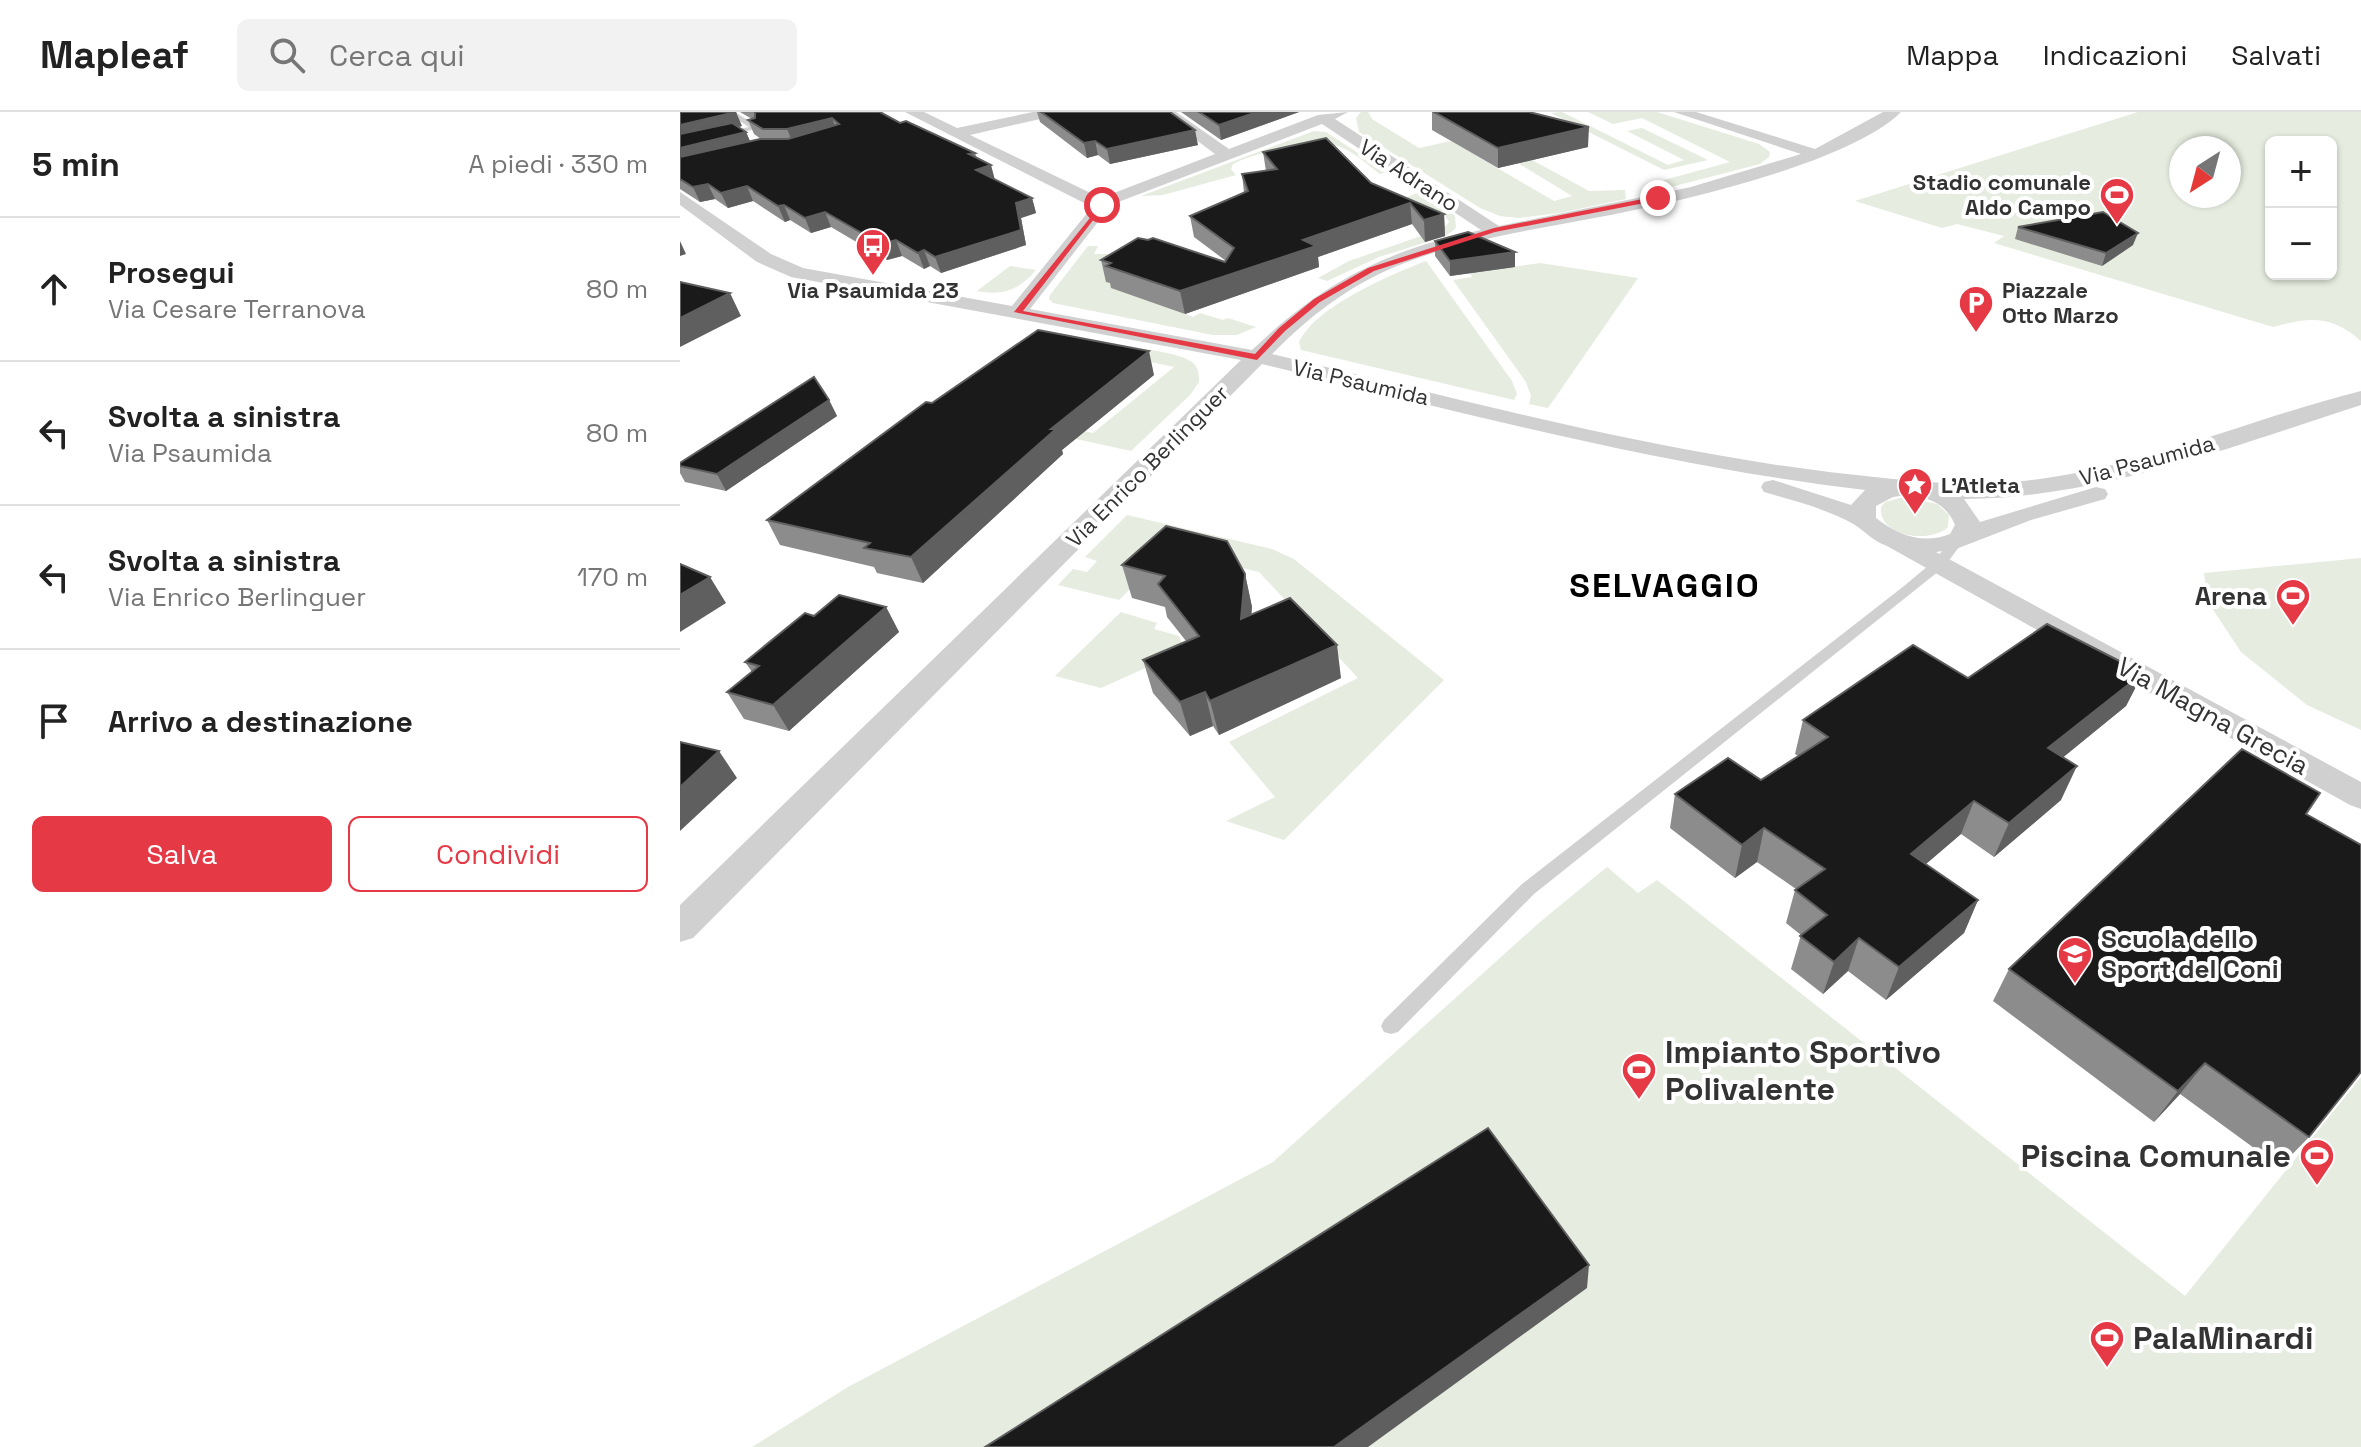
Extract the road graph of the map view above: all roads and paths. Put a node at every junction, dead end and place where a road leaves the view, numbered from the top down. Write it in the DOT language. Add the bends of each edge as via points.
graph roads {
  1 [pos="730,112"];
  2 [pos="912,112"];
  3 [pos="1053,112"];
  4 [pos="1166,112"];
  5 [pos="1341,112"];
  6 [pos="1681,112"];
  7 [pos="1894,112"];
  8 [pos="1323,118"];
  9 [pos="740,132"];
  10 [pos="957,133"];
  11 [pos="710,139"];
  12 [pos="753,140"];
  13 [pos="1226,154"];
  14 [pos="1816,154"];
  15 [pos="680,197"];
  16 [pos="1102,205"];
  17 [pos="1494,231"];
  18 [pos="1018,312"];
  19 [pos="1257,357"];
  20 [pos="2361,398"];
  21 [pos="2361,412"];
  22 [pos="1636,446"];
  23 [pos="1916,490"];
  24 [pos="1864,520"];
  25 [pos="1959,539"];
  26 [pos="1897,542"];
  27 [pos="1939,564"];
  28 [pos="2361,797"];
  29 [pos="680,928"];
  30 [pos="1391,1026"];
  1 -- 9 [label="lane" via="756,128"];
  2 -- 10 [label="street"];
  3 -- 10 [label="street"];
  4 -- 13 [label="street"];
  5 -- 8 [label="street"];
  6 -- 14 [label="street"];
  7 -- 14 [label="street, Via Enrico Berlinguer"];
  8 -- 13 [label="street"];
  8 -- 17 [label="street, Via Adrano"];
  9 -- 11 [label="lane"];
  9 -- 12 [label="lane"];
  10 -- 16 [label="street"];
  13 -- 16 [label="street"];
  14 -- 17 [label="street, Via Enrico Berlinguer" via="1622,208"];
  15 -- 18 [label="street, Via Psaumida" via="764,258 798,273"];
  16 -- 18 [label="street"];
  17 -- 19 [label="street, Via Enrico Berlinguer" via="1422,251 1340,286 1282,330"];
  18 -- 19 [label="street, Via Psaumida"];
  19 -- 22 [label="street, Via Psaumida"];
  19 -- 29 [label="street, Via Enrico Berlinguer"];
  20 -- 23 [label="street, Via Psaumida" via="2081,479 1974,493"];
  21 -- 25 [label="street, Via Psaumida"];
  22 -- 23 [label="street" via="1772,472"];
  22 -- 24 [label="street, Via Magna Grecia" via="1828,504"];
  23 -- 24 [label="street" via="1869,497 1861,512"];
  23 -- 25 [label="street" via="1961,509 1968,525"];
  24 -- 26 [label="street, Via Magna Grecia"];
  25 -- 26 [label="street, Via Psaumida" via="1931,547"];
  25 -- 27 [label="lane"];
  26 -- 27 [label="street, Via Magna Grecia"];
  27 -- 28 [label="street, Via Magna Grecia"];
  27 -- 30 [label="lane" via="1528,889"];
}
